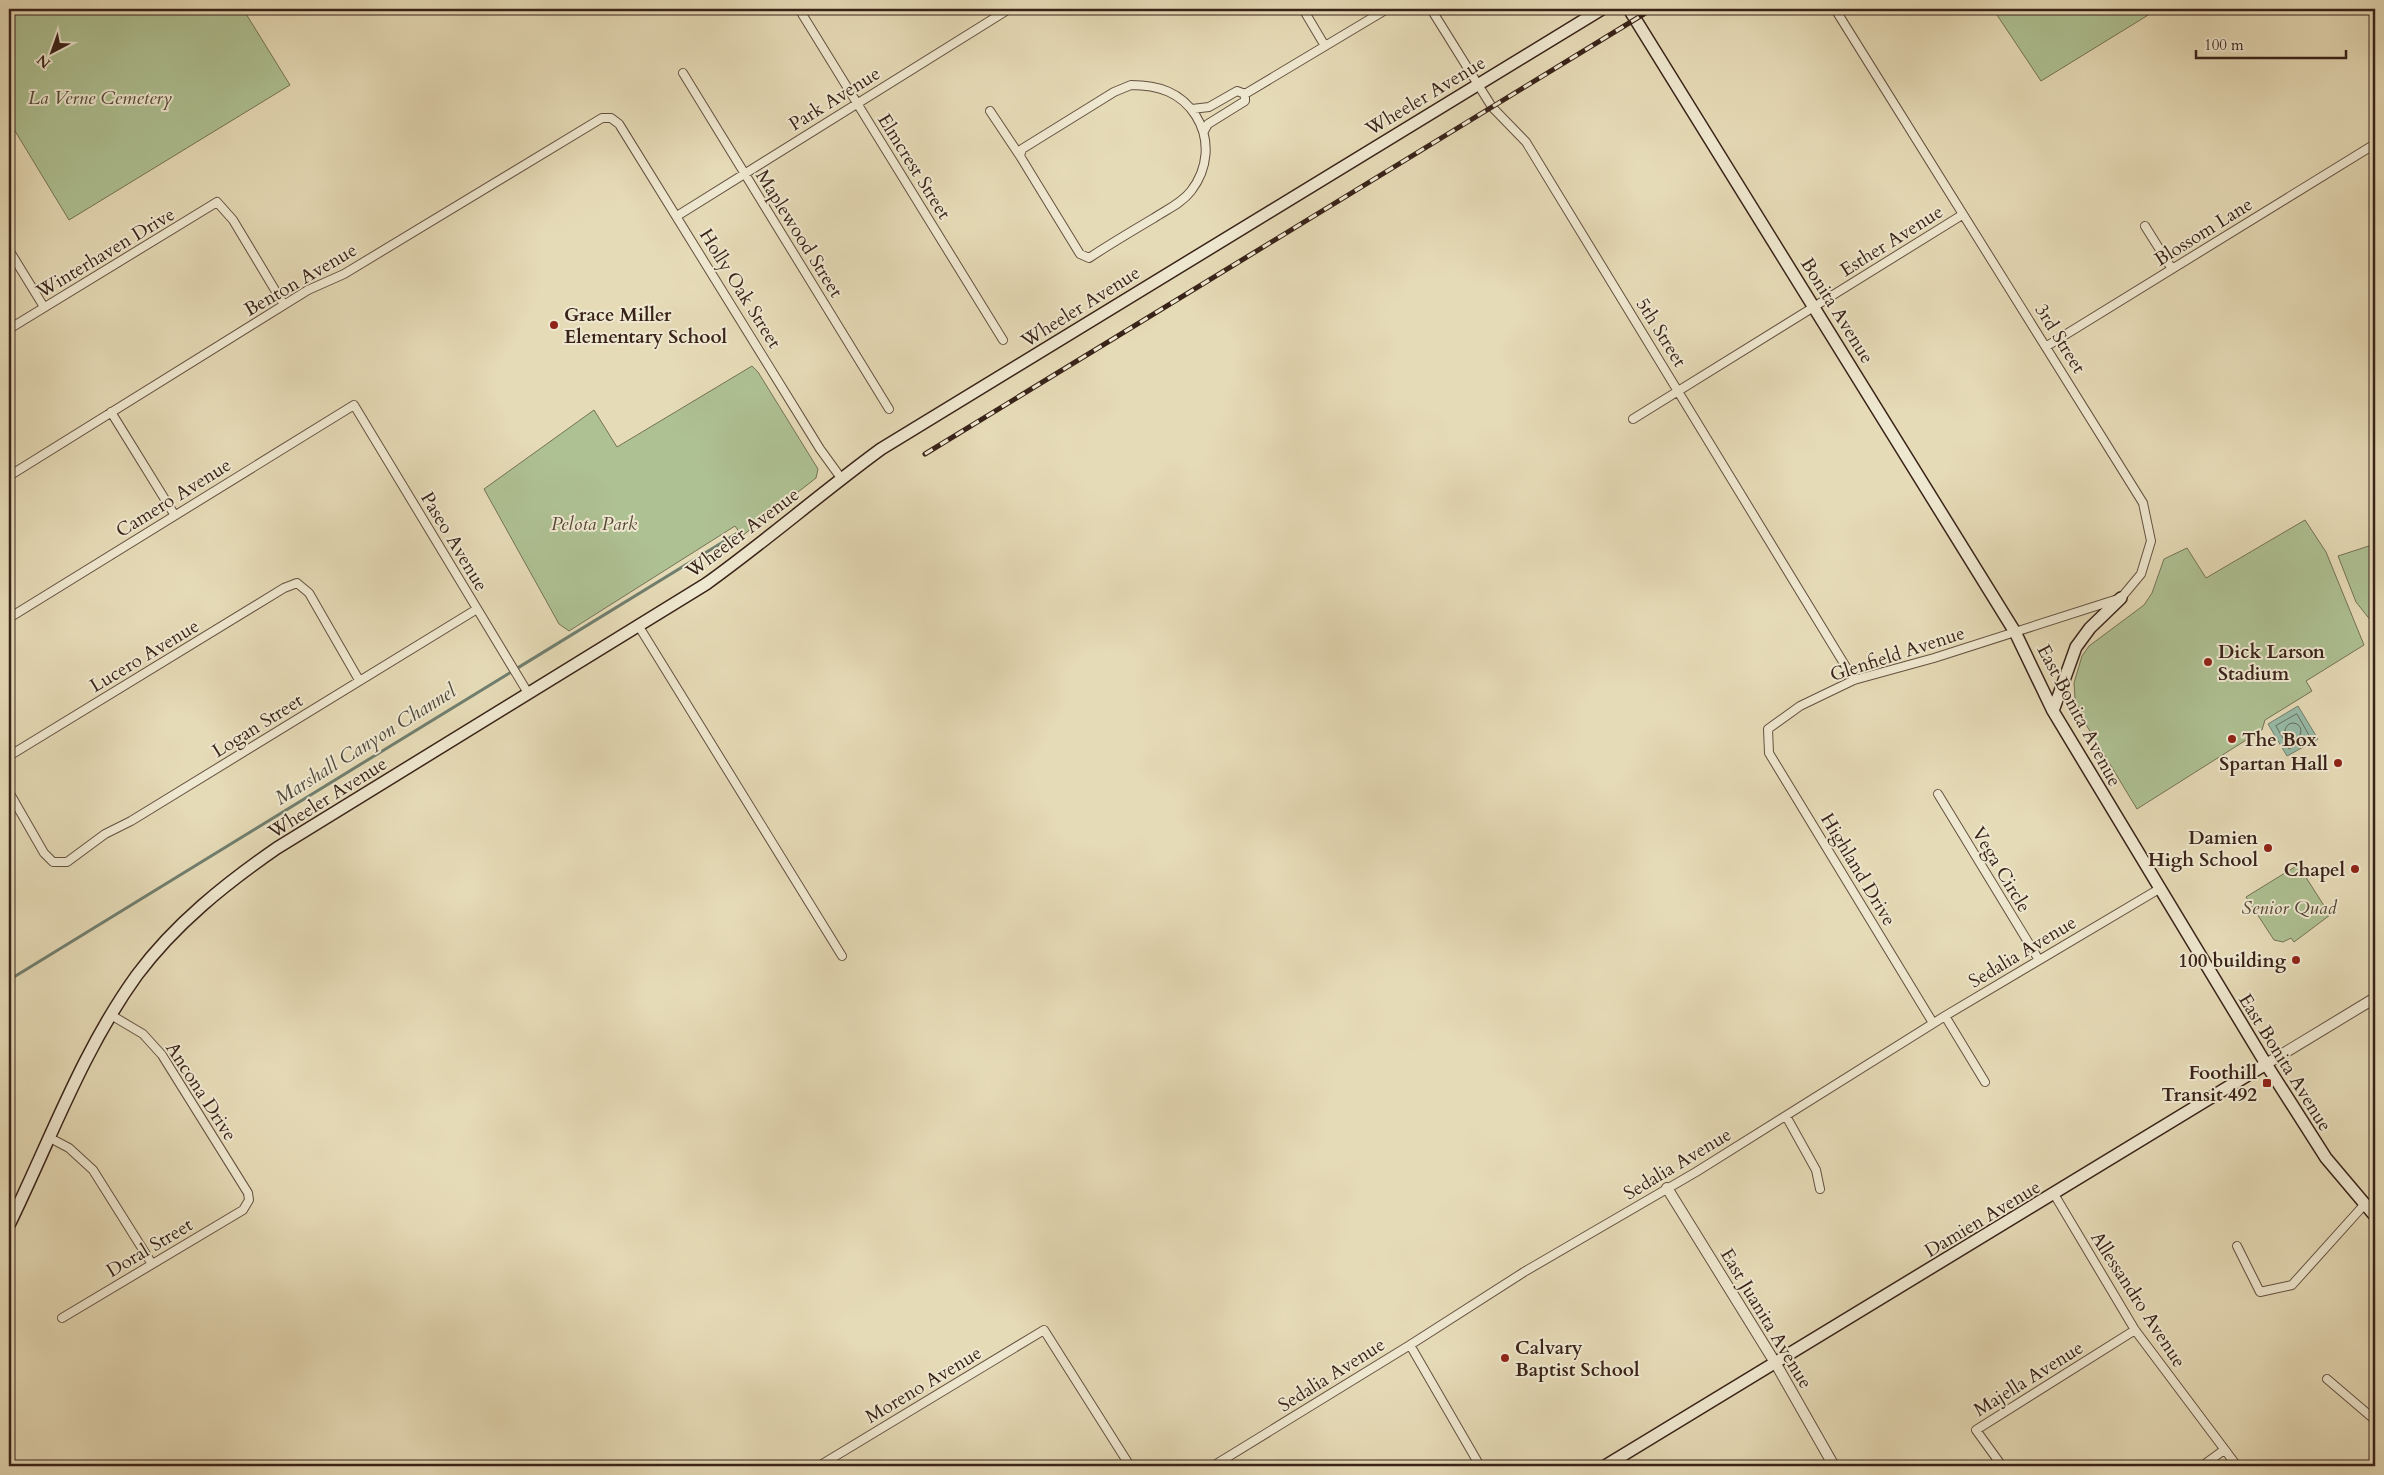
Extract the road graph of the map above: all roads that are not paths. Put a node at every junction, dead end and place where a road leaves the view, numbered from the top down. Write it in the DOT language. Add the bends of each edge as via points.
graph roads {
  1 [pos="800,9"];
  2 [pos="1009,9"];
  3 [pos="1303,9"];
  4 [pos="1387,9"];
  5 [pos="1431,9"];
  6 [pos="1602,9"];
  7 [pos="1629,9"];
  8 [pos="1835,9"];
  9 [pos="1324,46"];
  10 [pos="683,73"];
  11 [pos="1476,84"];
  12 [pos="1245,94"];
  13 [pos="857,102"];
  14 [pos="1192,109"];
  15 [pos="990,111"];
  16 [pos="611,118"];
  17 [pos="1204,131"];
  18 [pos="2375,144"];
  19 [pos="1020,156"];
  20 [pos="744,173"];
  21 [pos="1962,214"];
  22 [pos="677,216"];
  23 [pos="2145,226"];
  24 [pos="9,250"];
  25 [pos="2172,269"];
  26 [pos="284,305"];
  27 [pos="1814,306"];
  28 [pos="44,307"];
  29 [pos="9,329"];
  30 [pos="1003,340"];
  31 [pos="2047,346"];
  32 [pos="1678,389"];
  33 [pos="354,404"];
  34 [pos="889,409"];
  35 [pos="111,412"];
  36 [pos="1633,419"];
  37 [pos="9,476"];
  38 [pos="841,478"];
  39 [pos="174,514"];
  40 [pos="2121,598"];
  41 [pos="477,609"];
  42 [pos="9,618"];
  43 [pos="638,625"];
  44 [pos="2016,632"];
  45 [pos="359,680"];
  46 [pos="1854,680"];
  47 [pos="528,693"];
  48 [pos="2053,711"];
  49 [pos="1768,729"];
  50 [pos="9,756"];
  51 [pos="9,792"];
  52 [pos="1938,794"];
  53 [pos="2159,889"];
  54 [pos="842,956"];
  55 [pos="2039,960"];
  56 [pos="2375,998"];
  57 [pos="111,1015"];
  58 [pos="1944,1016"];
  59 [pos="1934,1023"];
  60 [pos="2266,1064"];
  61 [pos="1985,1082"];
  62 [pos="1786,1116"];
  63 [pos="50,1138"];
  64 [pos="1667,1188"];
  65 [pos="1820,1189"];
  66 [pos="2054,1194"];
  67 [pos="249,1200"];
  68 [pos="2364,1205"];
  69 [pos="2375,1216"];
  70 [pos="9,1225"];
  71 [pos="2237,1246"];
  72 [pos="152,1264"];
  73 [pos="62,1318"];
  74 [pos="2135,1330"];
  75 [pos="1410,1346"];
  76 [pos="1776,1364"];
  77 [pos="2327,1379"];
  78 [pos="2375,1420"];
  79 [pos="2224,1450"];
  80 [pos="819,1466"];
  81 [pos="1130,1466"];
  82 [pos="1213,1466"];
  83 [pos="1480,1466"];
  84 [pos="1605,1466"];
  85 [pos="1834,1466"];
  86 [pos="2002,1466"];
  87 [pos="2202,1466"];
  88 [pos="2237,1466"];
  1 -- 13 [label="street, Elmcrest Street"];
  2 -- 13 [label="street, Park Avenue"];
  3 -- 9 [label="street"];
  4 -- 9 [label="street"];
  5 -- 11 [label="street, 5th Street"];
  6 -- 11 [label="main road, Wheeler Avenue"];
  7 -- 27 [label="main road, Bonita Avenue"];
  8 -- 21 [label="street, 3rd Street"];
  9 -- 12 [label="street"];
  10 -- 20 [label="street, Maplewood Street"];
  11 -- 32 [label="street, 5th Street" via="1492,107 1526,142"];
  11 -- 38 [label="main road, Wheeler Avenue" via="881,449"];
  12 -- 14 [label="street" via="1237,91 1209,107"];
  12 -- 17 [label="street" via="1244,101 1208,124"];
  13 -- 20 [label="street, Park Avenue"];
  13 -- 30 [label="street, Elmcrest Street"];
  14 -- 17 [label="street"];
  14 -- 19 [label="street" via="1168,90 1151,85 1131,85 1030,143 1022,149"];
  15 -- 19 [label="street"];
  16 -- 22 [label="street, Holly Oak Street" via="619,124"];
  16 -- 26 [label="street, Benton Avenue" via="602,118 344,274"];
  17 -- 19 [label="street" via="1207,148 1202,172 1190,192 1089,258 1080,254"];
  18 -- 25 [label="street, Blossom Lane"];
  20 -- 22 [label="street, Park Avenue"];
  20 -- 34 [label="street, Maplewood Street"];
  21 -- 27 [label="street, Esther Avenue"];
  21 -- 31 [label="street, 3rd Street"];
  22 -- 38 [label="street, Holly Oak Street"];
  23 -- 25 [label="street"];
  24 -- 28 [label="street"];
  25 -- 31 [label="street, Blossom Lane"];
  26 -- 28 [label="street, Winterhaven Drive" via="233,220 217,202"];
  26 -- 35 [label="street, Benton Avenue"];
  27 -- 32 [label="street, Esther Avenue"];
  27 -- 44 [label="main road, Bonita Avenue"];
  28 -- 29 [label="street, Winterhaven Drive"];
  31 -- 40 [label="street, 3rd Street" via="2143,503 2151,541 2141,574"];
  32 -- 36 [label="street, Esther Avenue"];
  32 -- 46 [label="street, 5th Street"];
  33 -- 39 [label="street, Camero Avenue"];
  33 -- 41 [label="street, Paseo Avenue"];
  35 -- 37 [label="street, Benton Avenue"];
  35 -- 39 [label="street"];
  38 -- 43 [label="main road, Wheeler Avenue" via="755,549 706,584"];
  39 -- 42 [label="street, Camero Avenue"];
  40 -- 44 [label="street"];
  40 -- 48 [label="main road" via="2090,628 2076,647"];
  41 -- 45 [label="street, Logan Street"];
  41 -- 47 [label="street, Paseo Avenue"];
  43 -- 47 [label="main road, Wheeler Avenue"];
  43 -- 54 [label="street"];
  44 -- 46 [label="street, Glenfield Avenue"];
  44 -- 48 [label="main road, East Bonita Avenue"];
  45 -- 50 [label="street, Lucero Avenue" via="309,593 297,583"];
  45 -- 51 [label="street, Logan Street" via="131,822 105,834 67,862 53,862 44,853"];
  46 -- 49 [label="street, Glenfield Avenue" via="1800,706"];
  47 -- 57 [label="main road, Wheeler Avenue" via="277,848 236,877 161,947 138,974"];
  48 -- 53 [label="main road, East Bonita Avenue"];
  49 -- 59 [label="street, Highland Drive" via="1769,753"];
  52 -- 55 [label="street, Vega Circle"];
  53 -- 55 [label="street, Sedalia Avenue"];
  53 -- 60 [label="main road, East Bonita Avenue"];
  55 -- 58 [label="street, Sedalia Avenue"];
  56 -- 60 [label="street, Damien Avenue"];
  57 -- 63 [label="main road, Wheeler Avenue"];
  57 -- 67 [label="street, Ancona Drive" via="143,1034 162,1055 248,1193"];
  58 -- 59 [label="street, Sedalia Avenue"];
  58 -- 61 [label="street"];
  59 -- 62 [label="street, Sedalia Avenue"];
  60 -- 66 [label="main road, Damien Avenue"];
  60 -- 68 [label="main road, East Bonita Avenue" via="2326,1158"];
  62 -- 64 [label="street, Sedalia Avenue"];
  62 -- 65 [label="street" via="1816,1170"];
  63 -- 70 [label="main road, Wheeler Avenue"];
  63 -- 72 [label="street" via="69,1148 93,1170"];
  64 -- 75 [label="street, Sedalia Avenue" via="1524,1272"];
  64 -- 76 [label="street, East Juanita Avenue"];
  66 -- 74 [label="street, Allessandro Avenue"];
  66 -- 76 [label="main road, Damien Avenue"];
  67 -- 72 [label="street, Doral Street" via="243,1210"];
  68 -- 69 [label="main road, East Bonita Avenue"];
  68 -- 71 [label="street" via="2292,1285 2260,1292"];
  72 -- 73 [label="street, Doral Street"];
  74 -- 79 [label="street, Allessandro Avenue"];
  74 -- 86 [label="street, Majella Avenue" via="1976,1430"];
  75 -- 82 [label="street, Sedalia Avenue"];
  75 -- 83 [label="street"];
  76 -- 84 [label="main road, Damien Avenue"];
  76 -- 85 [label="street, East Juanita Avenue"];
  77 -- 78 [label="street"];
  79 -- 87 [label="street"];
  79 -- 88 [label="street, Allessandro Avenue"];
  80 -- 81 [label="street, Moreno Avenue" via="1044,1330"];
}
